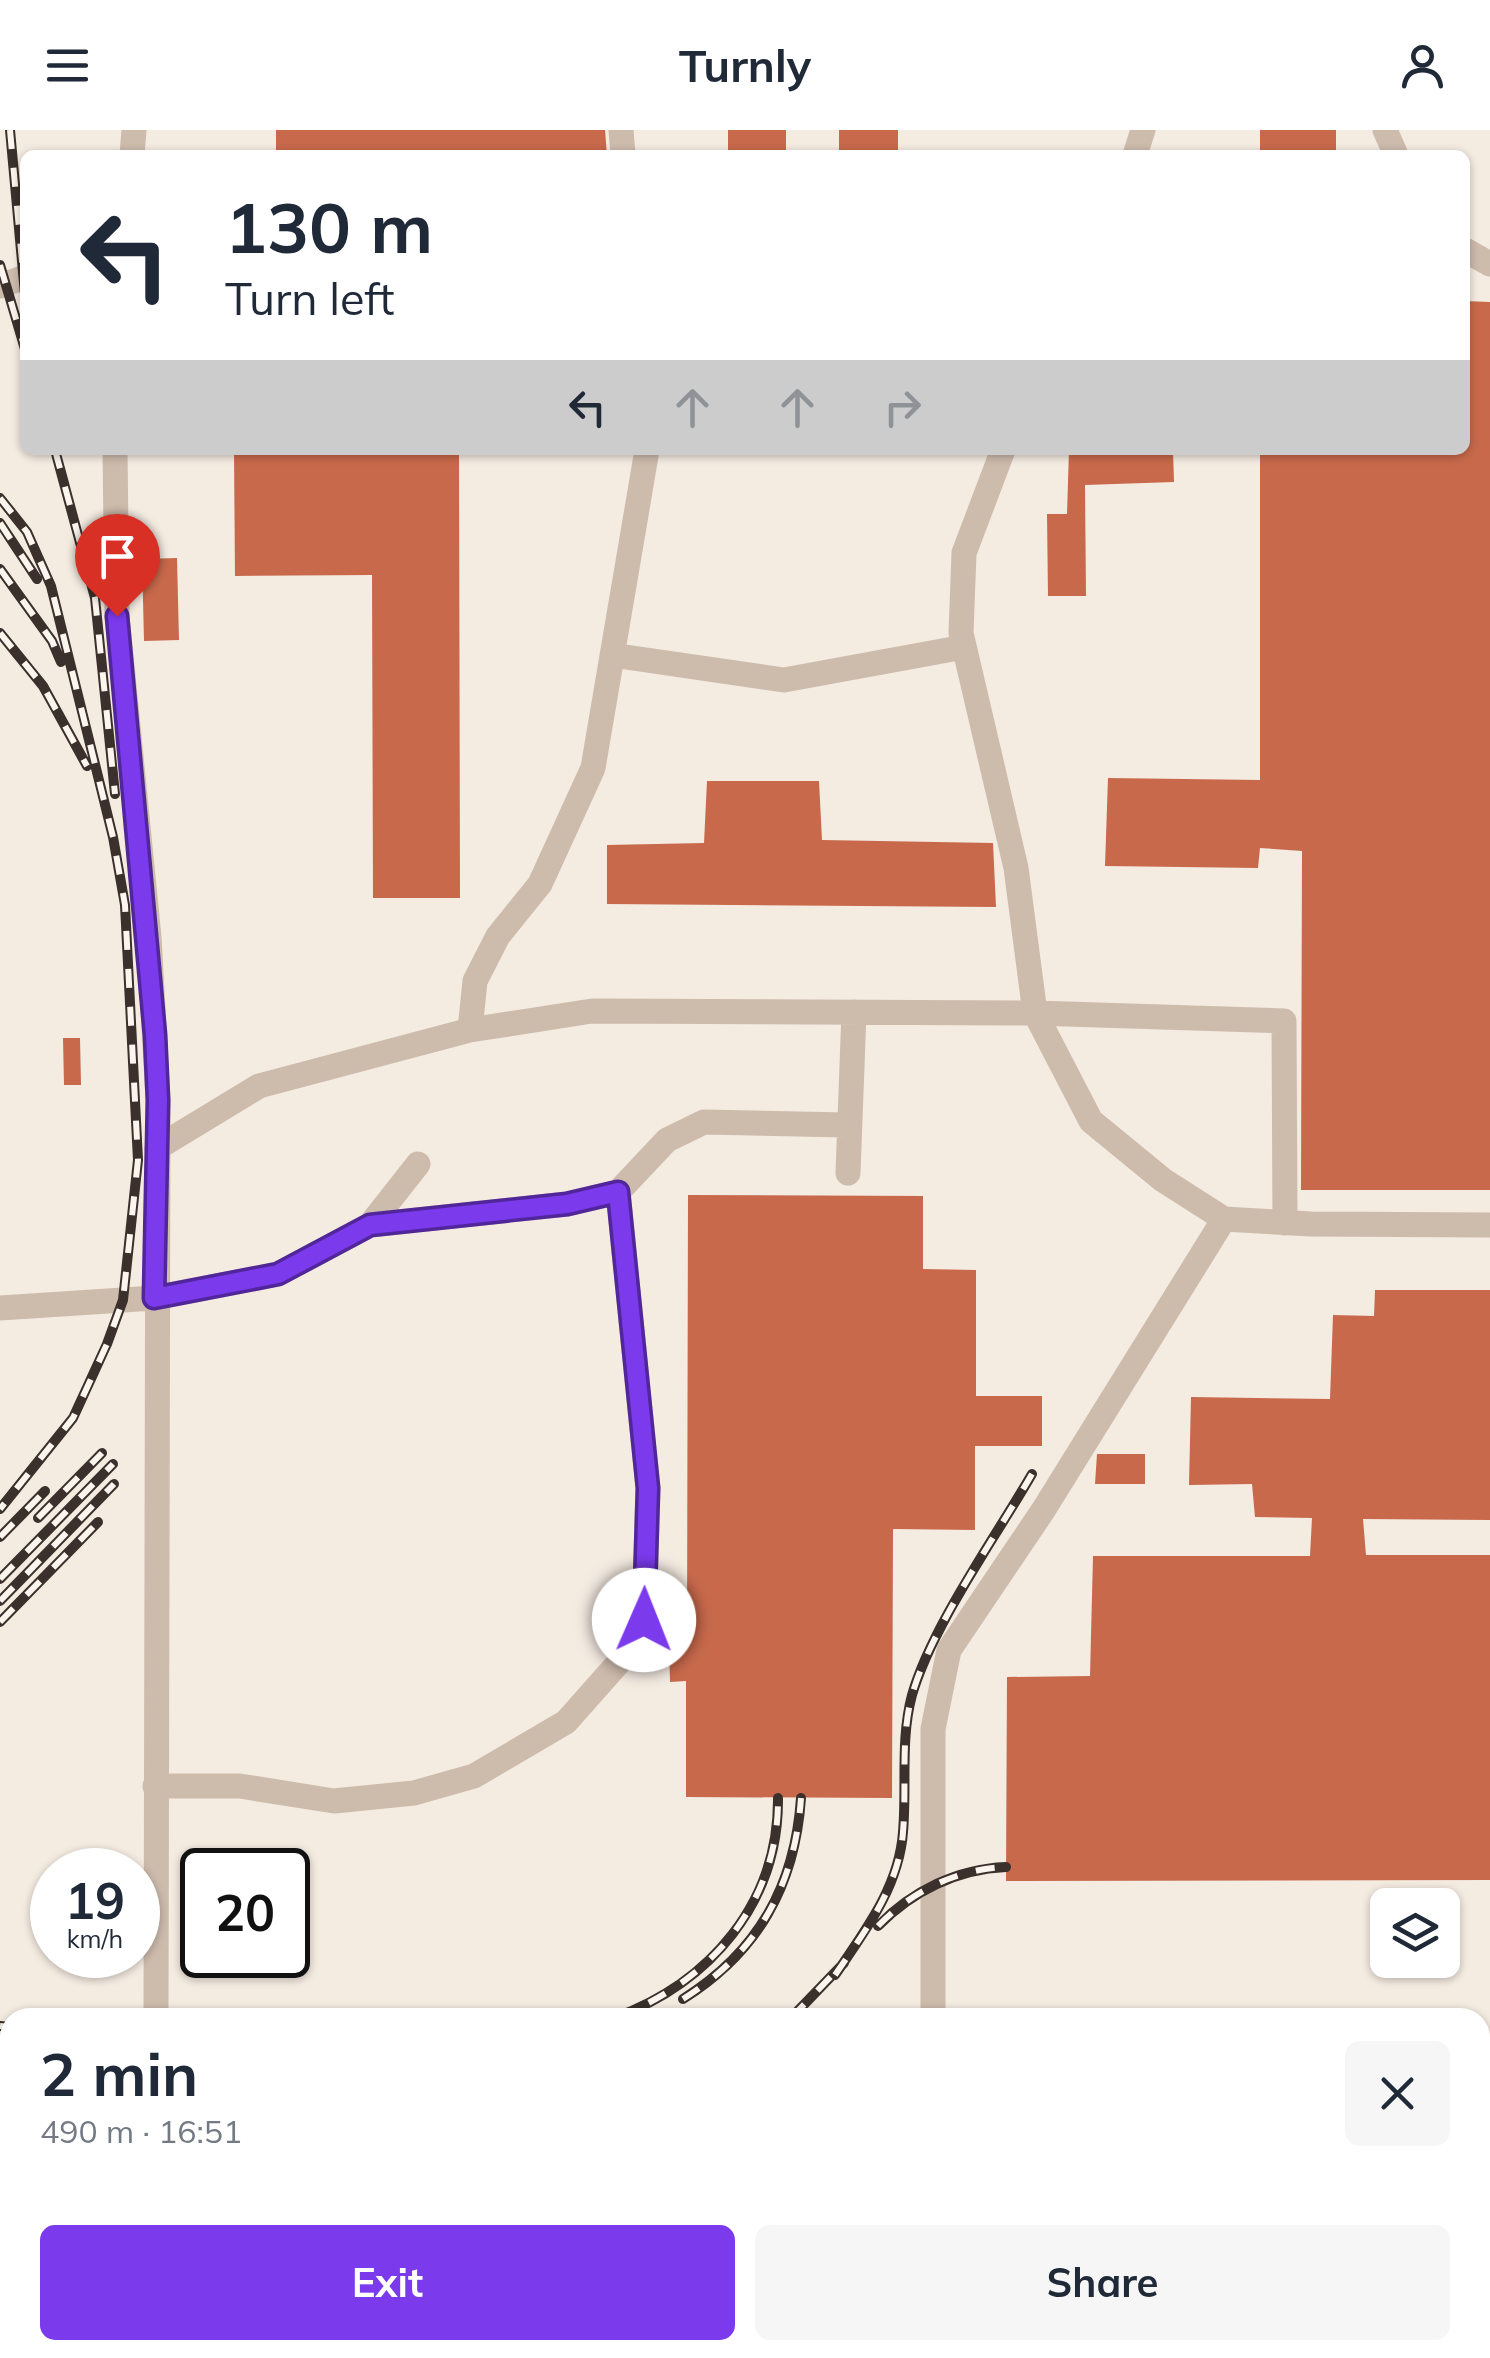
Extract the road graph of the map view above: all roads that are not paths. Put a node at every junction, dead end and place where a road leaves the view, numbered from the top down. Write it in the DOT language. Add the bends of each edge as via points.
graph roads {
  1 [pos="115,455"];
  2 [pos="646,455"];
  3 [pos="1001,455"];
  4 [pos="964,647"];
  5 [pos="612,656"];
  6 [pos="854,1012"];
  7 [pos="1035,1013"];
  8 [pos="470,1030"];
  9 [pos="848,1125"];
  10 [pos="157,1148"];
  11 [pos="418,1164"];
  12 [pos="848,1173"];
  13 [pos="618,1192"];
  14 [pos="1224,1219"];
  15 [pos="1285,1223"];
  16 [pos="1490,1224"];
  17 [pos="370,1225"];
  18 [pos="154,1298"];
  19 [pos="0,1308"];
  20 [pos="156,1786"];
  21 [pos="156,2008"];
  22 [pos="933,2008"];
  1 -- 10 [label="lane" via="117,616 149,937"];
  2 -- 5 [label="lane"];
  3 -- 4 [label="lane" via="964,553"];
  4 -- 5 [label="lane" via="784,680"];
  4 -- 7 [label="lane" via="1016,868"];
  5 -- 8 [label="lane" via="593,768 540,884 498,936 475,981"];
  6 -- 7 [label="lane"];
  6 -- 8 [label="lane" via="592,1011"];
  6 -- 9 [label="lane"];
  7 -- 14 [label="lane" via="1091,1121"];
  7 -- 15 [label="lane" via="1284,1021"];
  8 -- 10 [label="lane" via="259,1086"];
  9 -- 12 [label="lane"];
  9 -- 13 [label="lane" via="704,1122 666,1140"];
  10 -- 18 [label="lane"];
  11 -- 17 [label="lane"];
  13 -- 17 [label="lane" via="567,1204"];
  13 -- 20 [label="lane" via="648,1488 644,1620 621,1660 566,1722 474,1776 414,1793 334,1801 240,1786"];
  14 -- 15 [label="lane"];
  14 -- 22 [label="lane" via="949,1650 934,1729"];
  15 -- 16 [label="lane"];
  17 -- 18 [label="lane" via="278,1274"];
  18 -- 19 [label="lane"];
  18 -- 20 [label="lane"];
  20 -- 21 [label="lane"];
}
